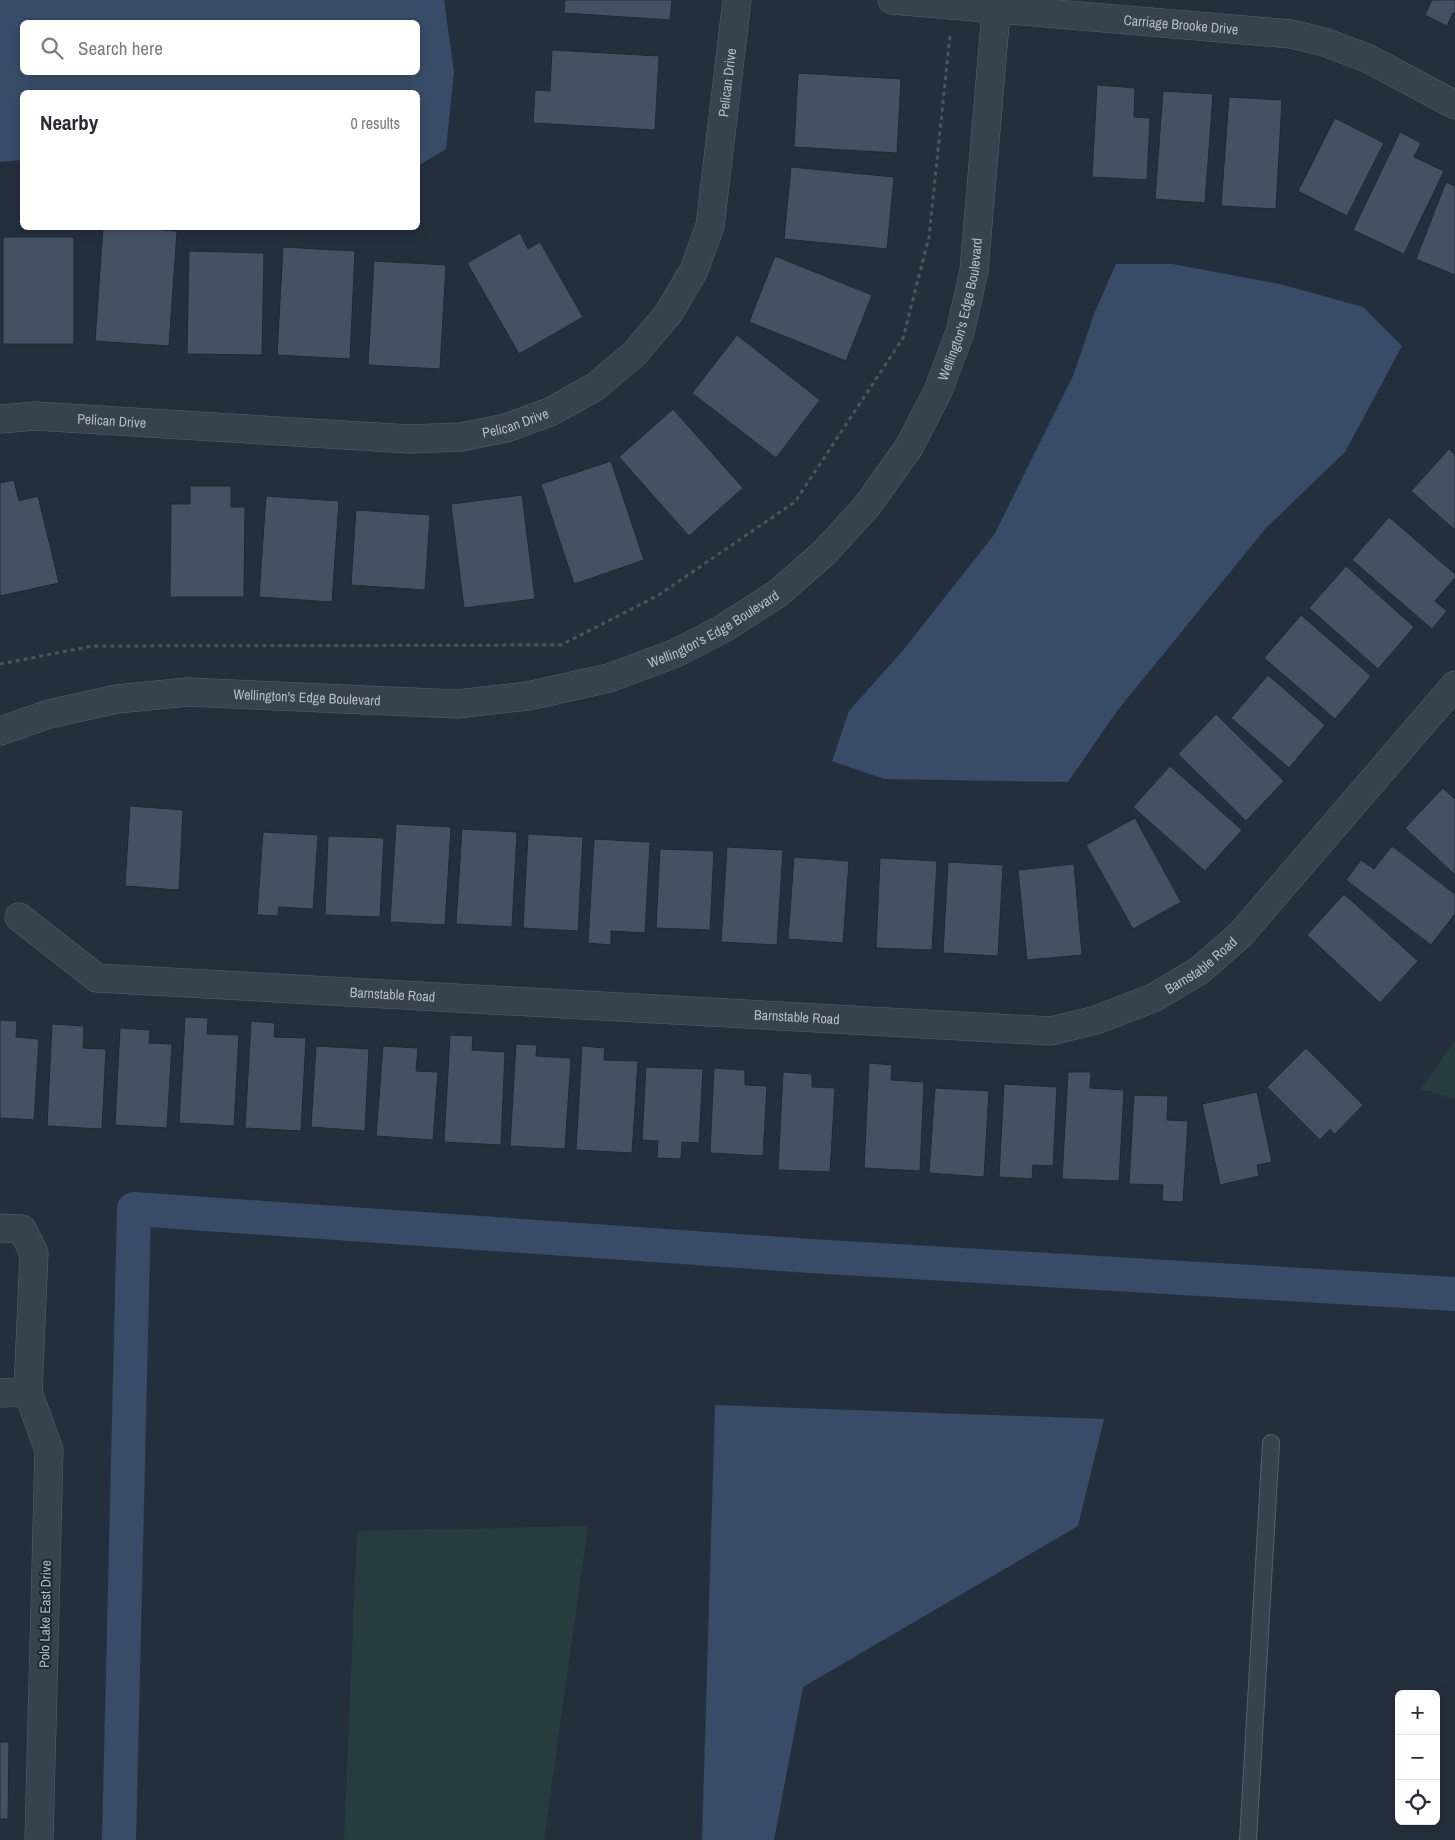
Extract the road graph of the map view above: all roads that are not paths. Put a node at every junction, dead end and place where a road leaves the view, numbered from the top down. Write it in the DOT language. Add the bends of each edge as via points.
graph roads {
  1 [pos="737,0"];
  2 [pos="892,0"];
  3 [pos="997,4"];
  4 [pos="1455,104"];
  5 [pos="0,419"];
  6 [pos="1455,685"];
  7 [pos="0,731"];
  8 [pos="19,917"];
  9 [pos="0,1228"];
  10 [pos="28,1392"];
  11 [pos="0,1393"];
  12 [pos="1271,1443"];
  13 [pos="39,1840"];
  14 [pos="1248,1840"];
  1 -- 5 [label="street, Pelican Drive" via="710,226 694,270 668,314 634,353 595,387 550,412 506,428 461,437 409,439 35,416"];
  2 -- 3 [label="street, Carriage Brooke Drive"];
  3 -- 4 [label="street, Carriage Brooke Drive" via="1291,34 1367,58"];
  3 -- 7 [label="street, Wellington's Edge Boulevard" via="974,271 960,332 938,391 909,447 868,506 825,552 777,594 724,628 676,653 609,678 528,696 457,704 187,692 117,699 49,714"];
  6 -- 8 [label="street, Barnstable Road" via="1241,934 1200,970 1153,998 1096,1020 1051,1030 97,978"];
  9 -- 10 [label="street, Polo Lake East Drive" via="22,1228 34,1252"];
  10 -- 11 [label="street"];
  10 -- 13 [label="street, Polo Lake East Drive" via="49,1450"];
  12 -- 14 [label="lane"];
}
